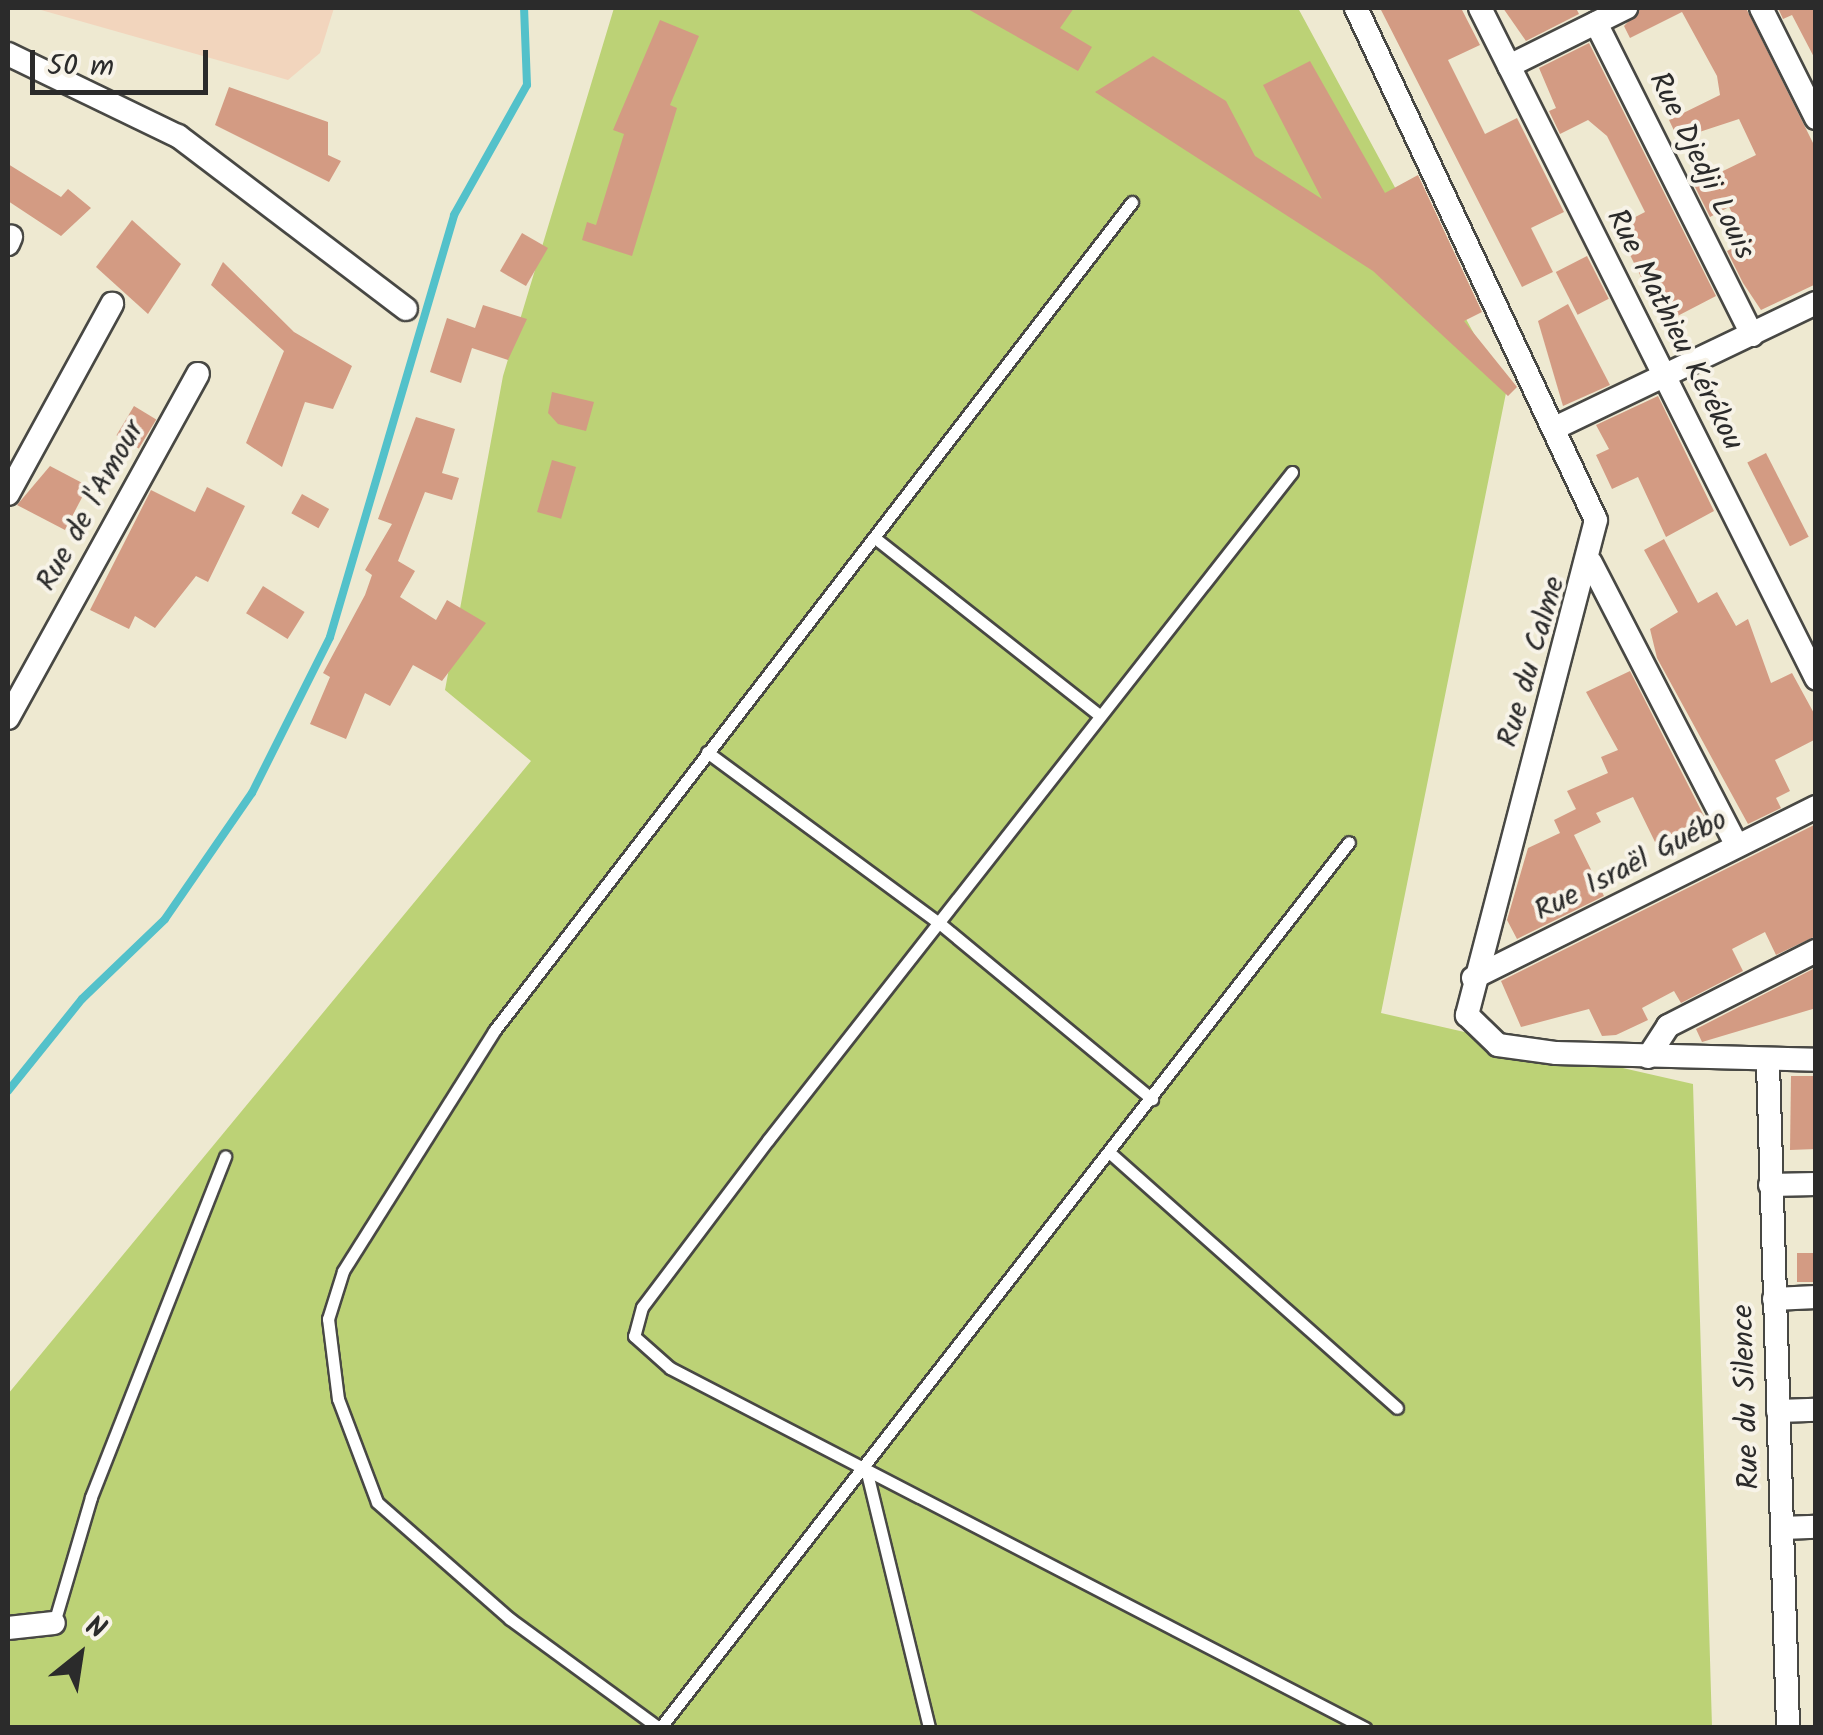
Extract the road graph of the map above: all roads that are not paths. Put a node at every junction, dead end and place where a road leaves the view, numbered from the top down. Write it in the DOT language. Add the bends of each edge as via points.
graph roads {
  1 [pos="1356,8"];
  2 [pos="1480,8"];
  3 [pos="1626,8"];
  4 [pos="1761,8"];
  5 [pos="1596,22"];
  6 [pos="8,54"];
  7 [pos="1509,66"];
  8 [pos="1814,113"];
  9 [pos="1132,202"];
  10 [pos="1816,303"];
  11 [pos="112,304"];
  12 [pos="406,308"];
  13 [pos="1752,335"];
  14 [pos="198,374"];
  15 [pos="1666,381"];
  16 [pos="1557,428"];
  17 [pos="1292,472"];
  18 [pos="8,494"];
  19 [pos="876,538"];
  20 [pos="1591,563"];
  21 [pos="1816,678"];
  22 [pos="1099,715"];
  23 [pos="8,718"];
  24 [pos="708,752"];
  25 [pos="1816,807"];
  26 [pos="1349,842"];
  27 [pos="1737,846"];
  28 [pos="938,922"];
  29 [pos="1816,951"];
  30 [pos="1473,978"];
  31 [pos="1648,1058"];
  32 [pos="1816,1060"];
  33 [pos="1768,1064"];
  34 [pos="1152,1100"];
  35 [pos="1109,1152"];
  36 [pos="225,1156"];
  37 [pos="1816,1184"];
  38 [pos="1770,1186"];
  39 [pos="1816,1297"];
  40 [pos="1774,1298"];
  41 [pos="1396,1408"];
  42 [pos="1816,1410"];
  43 [pos="1778,1411"];
  44 [pos="866,1472"];
  45 [pos="1816,1527"];
  46 [pos="1782,1528"];
  47 [pos="54,1622"];
  48 [pos="8,1628"];
  49 [pos="659,1728"];
  50 [pos="928,1728"];
  51 [pos="1366,1728"];
  52 [pos="1788,1728"];
  1 -- 16 [label="street, Rue du Calme"];
  2 -- 7 [label="street, Rue Mathieu Kérékou"];
  3 -- 5 [label="street"];
  4 -- 8 [label="street"];
  5 -- 7 [label="street"];
  5 -- 13 [label="street, Rue Djedji Louis"];
  6 -- 12 [label="street" via="178,136"];
  7 -- 15 [label="street, Rue Mathieu Kérékou"];
  9 -- 19 [label="lane"];
  10 -- 13 [label="street"];
  11 -- 18 [label="street"];
  13 -- 15 [label="street"];
  14 -- 23 [label="street, Rue de l'Amour"];
  15 -- 16 [label="street"];
  15 -- 21 [label="street, Rue Mathieu Kérékou"];
  16 -- 20 [label="street, Rue du Calme" via="1596,520"];
  17 -- 22 [label="lane"];
  19 -- 22 [label="lane"];
  19 -- 24 [label="lane"];
  20 -- 27 [label="street"];
  20 -- 30 [label="street, Rue du Calme"];
  22 -- 28 [label="lane"];
  24 -- 28 [label="lane"];
  24 -- 49 [label="lane" via="412,1150 351,1254 328,1319 338,1399 377,1502 510,1618"];
  25 -- 27 [label="street, Rue Israël Guébo"];
  26 -- 34 [label="lane"];
  27 -- 30 [label="street, Rue Israël Guébo"];
  28 -- 34 [label="lane"];
  28 -- 44 [label="lane" via="634,1324 644,1350 670,1368"];
  29 -- 31 [label="street" via="1668,1026"];
  30 -- 31 [label="street, Rue du Calme" via="1467,1016 1498,1044"];
  31 -- 33 [label="street, Rue du Calme"];
  32 -- 33 [label="street, Rue du Calme"];
  33 -- 38 [label="street, Rue du Silence"];
  34 -- 35 [label="lane"];
  35 -- 41 [label="lane"];
  35 -- 44 [label="lane"];
  36 -- 47 [label="lane" via="91,1497"];
  37 -- 38 [label="street"];
  38 -- 40 [label="street, Rue du Silence"];
  39 -- 40 [label="street"];
  40 -- 43 [label="street, Rue du Silence"];
  42 -- 43 [label="street"];
  43 -- 46 [label="street, Rue du Silence"];
  44 -- 49 [label="lane"];
  44 -- 50 [label="lane"];
  44 -- 51 [label="lane"];
  45 -- 46 [label="street"];
  46 -- 52 [label="street, Rue du Silence"];
  47 -- 48 [label="street"];
}
